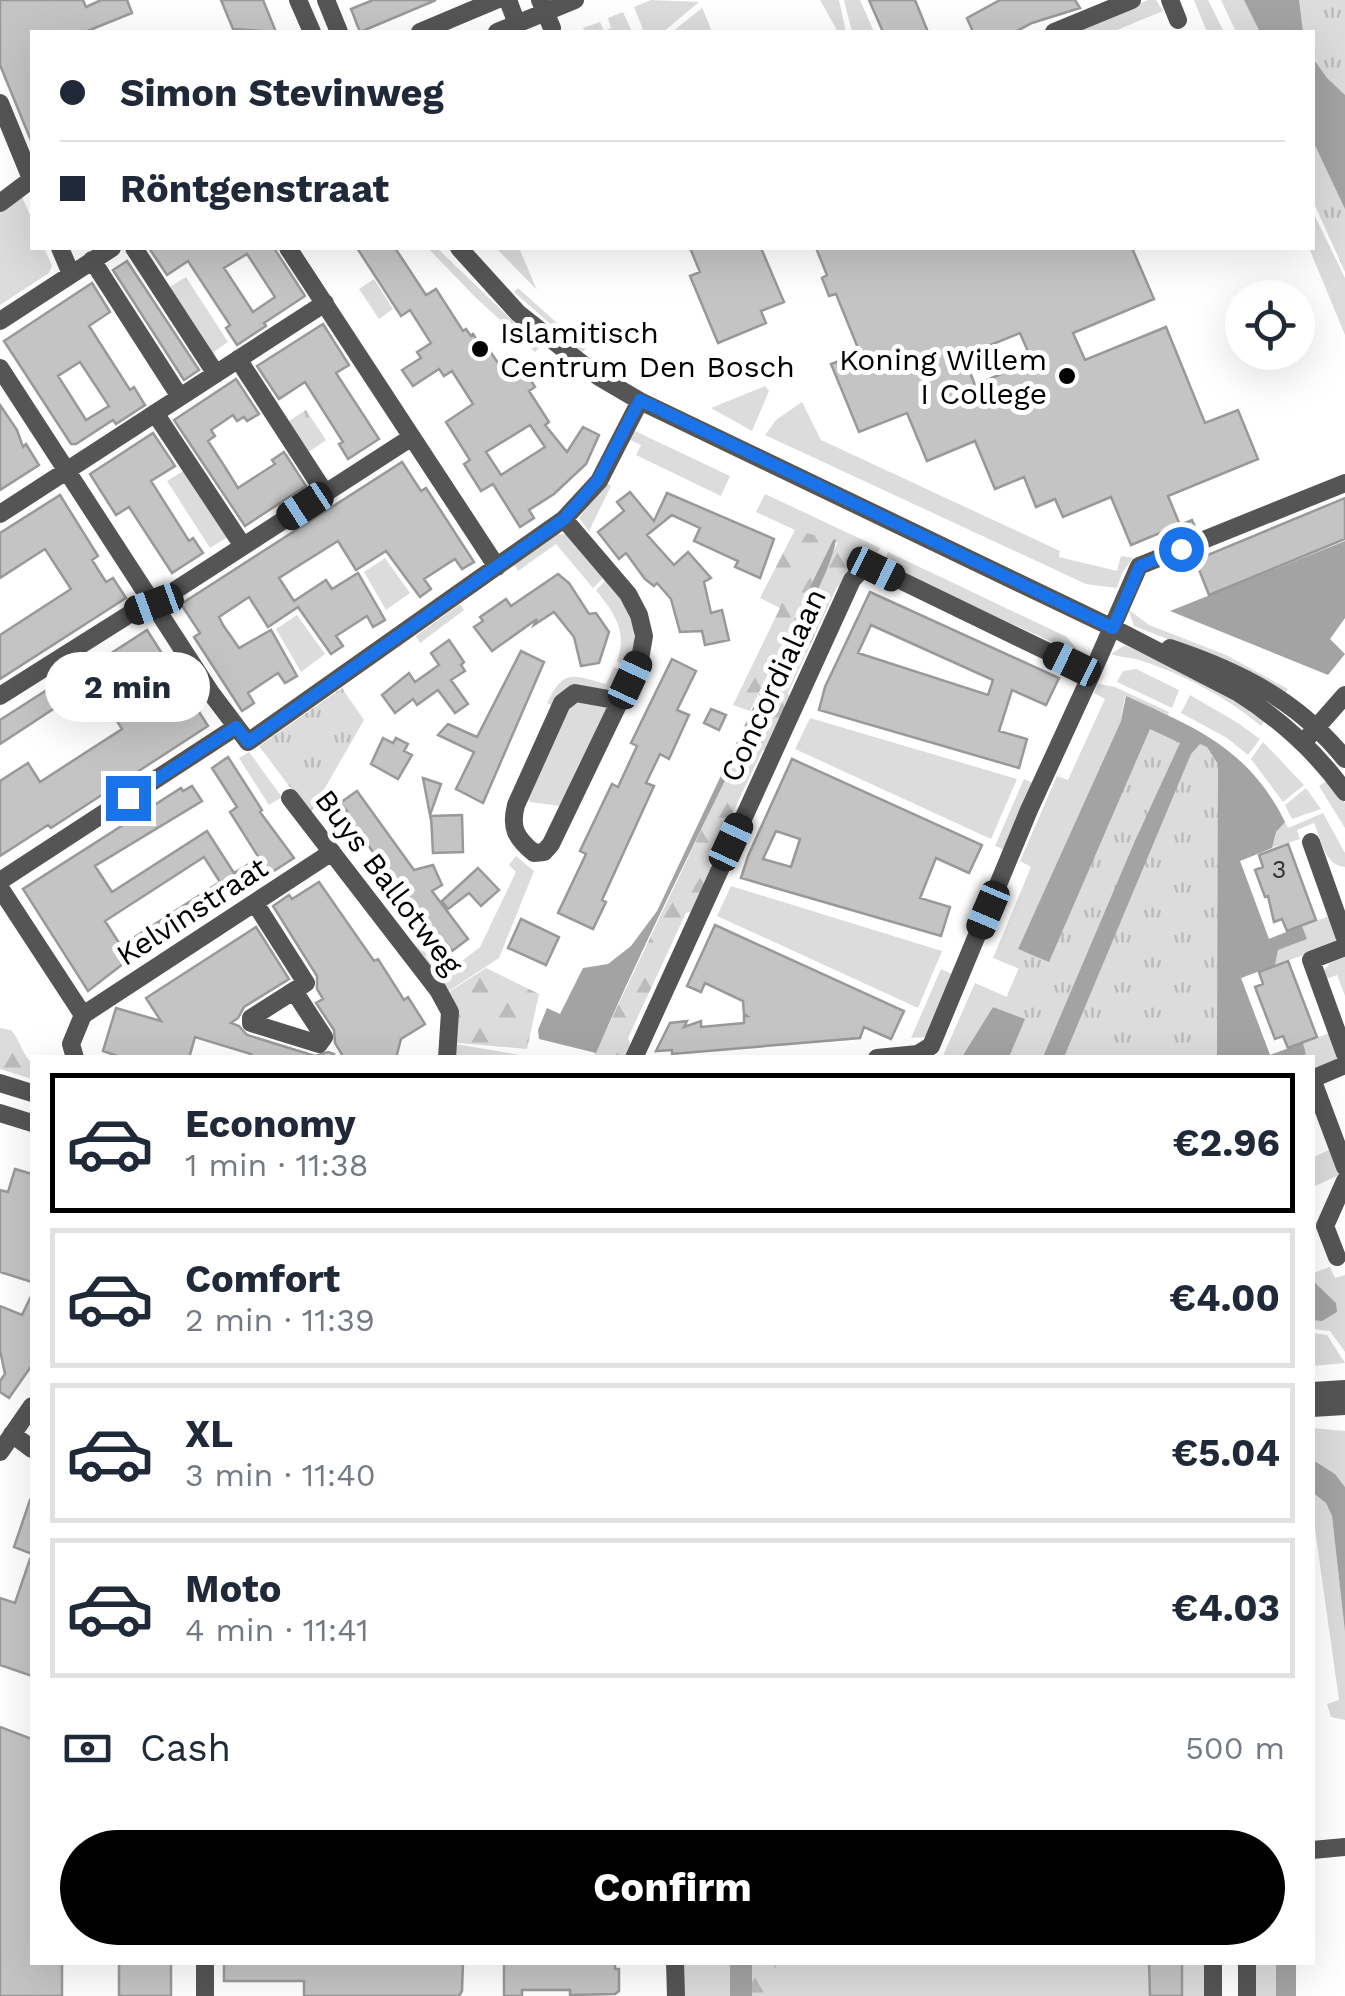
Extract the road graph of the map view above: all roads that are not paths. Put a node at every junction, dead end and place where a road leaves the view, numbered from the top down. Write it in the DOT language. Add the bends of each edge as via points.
graph roads {
  1 [pos="298,0"];
  2 [pos="326,0"];
  3 [pos="496,0"];
  4 [pos="508,0"];
  5 [pos="1132,0"];
  6 [pos="1170,0"];
  7 [pos="571,1"];
  8 [pos="546,14"];
  9 [pos="1178,20"];
  10 [pos="517,24"];
  11 [pos="311,30"];
  12 [pos="338,30"];
  13 [pos="425,30"];
  14 [pos="503,30"];
  15 [pos="1059,30"];
  16 [pos="0,103"];
  17 [pos="30,175"];
  18 [pos="30,181"];
  19 [pos="0,203"];
  20 [pos="61,250"];
  21 [pos="109,250"];
  22 [pos="135,250"];
  23 [pos="289,250"];
  24 [pos="461,250"];
  25 [pos="92,260"];
  26 [pos="71,274"];
  27 [pos="325,303"];
  28 [pos="0,321"];
  29 [pos="238,359"];
  30 [pos="0,368"];
  31 [pos="216,374"];
  32 [pos="180,397"];
  33 [pos="640,400"];
  34 [pos="155,413"];
  35 [pos="412,438"];
  36 [pos="66,470"];
  37 [pos="1345,483"];
  38 [pos="325,494"];
  39 [pos="0,514"];
  40 [pos="564,519"];
  41 [pos="242,546"];
  42 [pos="497,568"];
  43 [pos="154,604"];
  44 [pos="1113,628"];
  45 [pos="1092,673"];
  46 [pos="1345,695"];
  47 [pos="0,696"];
  48 [pos="620,702"];
  49 [pos="1317,728"];
  50 [pos="242,735"];
  51 [pos="1304,742"];
  52 [pos="1345,759"];
  53 [pos="1345,792"];
  54 [pos="290,798"];
  55 [pos="1311,842"];
  56 [pos="332,852"];
  57 [pos="1345,875"];
  58 [pos="1325,883"];
  59 [pos="0,884"];
  60 [pos="255,903"];
  61 [pos="1345,938"];
  62 [pos="1345,947"];
  63 [pos="294,990"];
  64 [pos="83,1015"];
  65 [pos="1345,1054"];
  66 [pos="73,1055"];
  67 [pos="446,1055"];
  68 [pos="635,1055"];
  69 [pos="908,1055"];
  70 [pos="1345,1066"];
  71 [pos="1315,1078"];
  72 [pos="0,1083"];
  73 [pos="1315,1087"];
  74 [pos="30,1092"];
  75 [pos="0,1113"];
  76 [pos="30,1122"];
  77 [pos="1345,1167"];
  78 [pos="1345,1180"];
  79 [pos="1337,1257"];
  80 [pos="1345,1389"];
  81 [pos="1315,1391"];
  82 [pos="1345,1406"];
  83 [pos="1315,1408"];
  84 [pos="30,1409"];
  85 [pos="12,1434"];
  86 [pos="30,1448"];
  87 [pos="0,1452"];
  88 [pos="1345,1847"];
  89 [pos="1315,1850"];
  90 [pos="205,1965"];
  91 [pos="676,1965"];
  92 [pos="1213,1965"];
  93 [pos="1247,1965"];
  94 [pos="204,1996"];
  95 [pos="676,1996"];
  96 [pos="1213,1996"];
  97 [pos="1247,1996"];
  1 -- 11 [label="street"];
  2 -- 12 [label="street"];
  3 -- 13 [label="street"];
  4 -- 10 [label="street"];
  5 -- 15 [label="street"];
  6 -- 9 [label="street"];
  7 -- 8 [label="street"];
  8 -- 10 [label="street"];
  10 -- 14 [label="street"];
  16 -- 17 [label="street"];
  18 -- 19 [label="street"];
  20 -- 26 [label="street"];
  21 -- 25 [label="street"];
  22 -- 31 [label="street"];
  23 -- 27 [label="street"];
  24 -- 33 [label="street" via="518,313 599,377"];
  25 -- 26 [label="street"];
  25 -- 32 [label="street"];
  26 -- 28 [label="street"];
  27 -- 29 [label="street"];
  27 -- 35 [label="street"];
  29 -- 31 [label="street"];
  29 -- 38 [label="street"];
  30 -- 36 [label="street"];
  31 -- 32 [label="street"];
  32 -- 34 [label="street"];
  33 -- 40 [label="street" via="598,480"];
  33 -- 44 [label="street"];
  34 -- 36 [label="street"];
  34 -- 41 [label="street"];
  35 -- 38 [label="street"];
  35 -- 42 [label="street"];
  36 -- 39 [label="street"];
  36 -- 43 [label="street"];
  37 -- 44 [label="street" via="1140,566"];
  38 -- 41 [label="street"];
  40 -- 42 [label="street"];
  40 -- 48 [label="street" via="639,616 640,659"];
  41 -- 43 [label="street"];
  42 -- 50 [label="street"];
  43 -- 47 [label="street"];
  43 -- 50 [label="street"];
  44 -- 45 [label="street"];
  44 -- 49 [label="street" via="1250,679"];
  44 -- 51 [label="street" via="1237,692"];
  45 -- 68 [label="street, Concordialaan" via="876,569 862,569"];
  45 -- 69 [label="street" via="931,1046"];
  46 -- 49 [label="street"];
  48 -- 48 [label="street" via="551,844 534,853 520,842 512,821 562,703 575,693"];
  49 -- 51 [label="street"];
  49 -- 52 [label="street"];
  50 -- 59 [label="street"];
  51 -- 53 [label="street"];
  54 -- 56 [label="street, Buys Ballotweg"];
  55 -- 58 [label="street"];
  56 -- 60 [label="street, Kelvinstraat"];
  56 -- 67 [label="street, Buys Ballotweg" via="444,1001 450,1012"];
  57 -- 58 [label="street"];
  58 -- 61 [label="street"];
  59 -- 64 [label="street"];
  60 -- 63 [label="street" via="306,983"];
  60 -- 64 [label="street, Kelvinstraat"];
  62 -- 65 [label="street" via="1311,960"];
  64 -- 66 [label="street"];
  70 -- 71 [label="street"];
  72 -- 74 [label="street"];
  73 -- 77 [label="street"];
  75 -- 76 [label="street"];
  78 -- 79 [label="street" via="1326,1226"];
  80 -- 81 [label="street"];
  82 -- 83 [label="street"];
  84 -- 85 [label="street"];
  85 -- 86 [label="street"];
  85 -- 87 [label="street"];
  88 -- 89 [label="street"];
  90 -- 94 [label="street"];
  91 -- 95 [label="street"];
  92 -- 96 [label="street"];
  93 -- 97 [label="street"];
}
